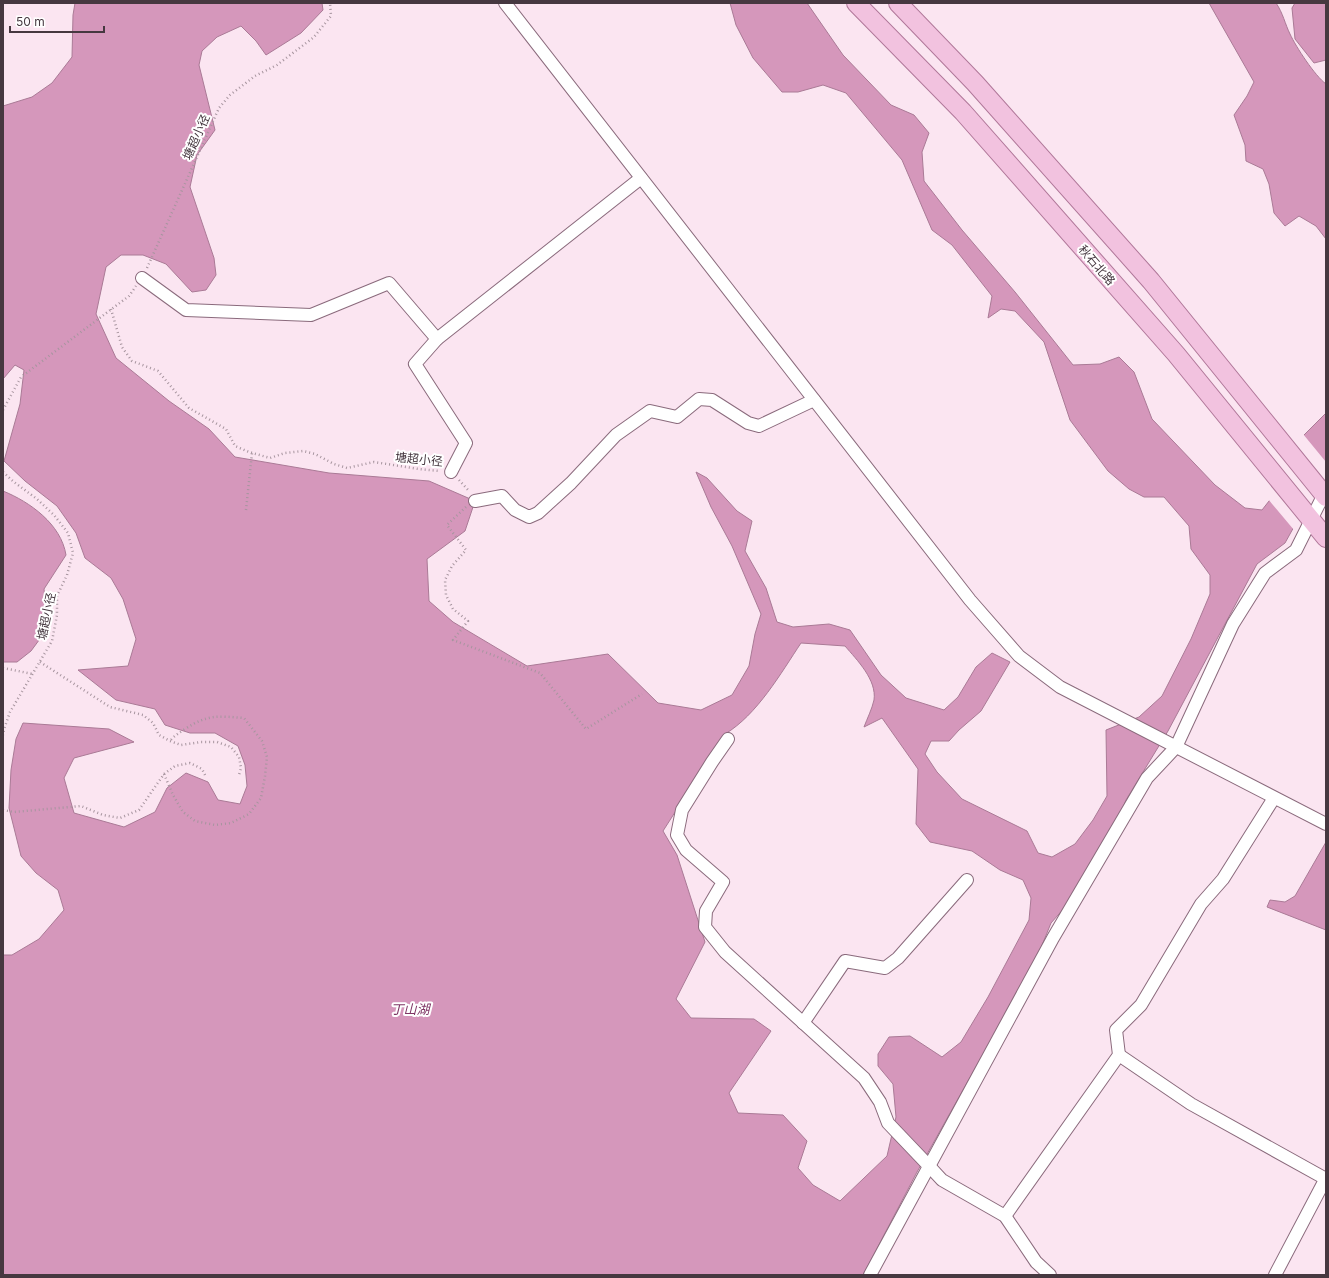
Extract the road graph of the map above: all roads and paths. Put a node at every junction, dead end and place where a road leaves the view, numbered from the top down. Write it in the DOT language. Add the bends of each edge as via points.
graph roads {
  1 [pos="330,3"];
  2 [pos="505,3"];
  3 [pos="856,3"];
  4 [pos="898,3"];
  5 [pos="641,178"];
  6 [pos="142,278"];
  7 [pos="111,309"];
  8 [pos="437,339"];
  9 [pos="814,400"];
  10 [pos="3,410"];
  11 [pos="252,453"];
  12 [pos="3,472"];
  13 [pos="451,472"];
  14 [pos="1326,490"];
  15 [pos="1326,497"];
  16 [pos="472,499"];
  17 [pos="246,510"];
  18 [pos="1326,538"];
  19 [pos="40,662"];
  20 [pos="3,668"];
  21 [pos="33,674"];
  22 [pos="642,694"];
  23 [pos="3,735"];
  24 [pos="728,739"];
  25 [pos="170,741"];
  26 [pos="1176,747"];
  27 [pos="164,774"];
  28 [pos="239,774"];
  29 [pos="206,777"];
  30 [pos="1274,798"];
  31 [pos="3,810"];
  32 [pos="1326,824"];
  33 [pos="967,880"];
  34 [pos="803,1024"];
  35 [pos="1120,1055"];
  36 [pos="929,1166"];
  37 [pos="1326,1179"];
  38 [pos="1005,1216"];
  39 [pos="870,1275"];
  40 [pos="1050,1275"];
  41 [pos="1275,1275"];
  1 -- 6 [label="path, 塘超小径" via="331,16 314,38 277,65 255,76 230,95 219,108"];
  2 -- 5 [label="street"];
  3 -- 18 [label="main road, 秋石北路" via="963,112 1160,336"];
  4 -- 15 [label="main road" via="975,83 1151,281"];
  5 -- 8 [label="street"];
  5 -- 9 [label="street"];
  6 -- 7 [label="path, 塘超小径" via="129,296"];
  6 -- 8 [label="street" via="186,310 310,315 389,283"];
  7 -- 10 [label="path, 塘超小径" via="21,377"];
  7 -- 11 [label="path, 塘超小径" via="122,347 132,360 158,371 189,408 226,429 235,446"];
  8 -- 13 [label="street" via="415,364 466,442"];
  9 -- 16 [label="street" via="759,426 748,423 712,400 700,399 677,417 650,411 616,435 571,483 538,513 529,517 515,510 502,496"];
  9 -- 26 [label="street" via="970,600 1020,656 1060,687"];
  11 -- 13 [label="path, 塘超小径" via="270,458 303,451 347,468 374,462"];
  11 -- 17 [label="path"];
  12 -- 19 [label="path, 塘超小径" via="54,515 68,533 73,553 67,575 57,596 57,615 52,641"];
  13 -- 16 [label="path, 塘超小径"];
  14 -- 26 [label="street" via="1296,550 1264,572 1233,624"];
  16 -- 22 [label="path" via="447,525 466,550 452,566 446,580 446,595 453,609 468,621 453,640 540,673 586,729"];
  19 -- 21 [label="path, 塘超小径"];
  19 -- 25 [label="path" via="110,707 144,715 153,723 160,735"];
  20 -- 21 [label="path"];
  21 -- 23 [label="path, 塘超小径" via="10,712"];
  24 -- 34 [label="street" via="682,810 677,835 686,850 723,882 706,911 705,928 725,952"];
  25 -- 27 [label="path" via="192,724 205,718 244,718 262,741 267,757 261,798 249,814 231,823 215,825 195,821 183,812"];
  25 -- 28 [label="path" via="181,745 217,742 231,747 239,757"];
  26 -- 30 [label="street"];
  26 -- 36 [label="street" via="1147,778 1072,905"];
  27 -- 29 [label="path" via="175,766 190,763 202,769"];
  27 -- 31 [label="path" via="139,810 120,818 103,815 81,806 14,812"];
  30 -- 32 [label="street"];
  30 -- 35 [label="street" via="1223,879 1201,904 1141,1005 1116,1030"];
  33 -- 34 [label="street" via="898,958 885,968 846,961"];
  34 -- 36 [label="street" via="864,1078 880,1102 888,1123"];
  35 -- 37 [label="street" via="1191,1104"];
  35 -- 38 [label="street"];
  36 -- 38 [label="street" via="942,1180"];
  36 -- 39 [label="street"];
  37 -- 41 [label="street"];
  38 -- 40 [label="street" via="1036,1262"];
}
